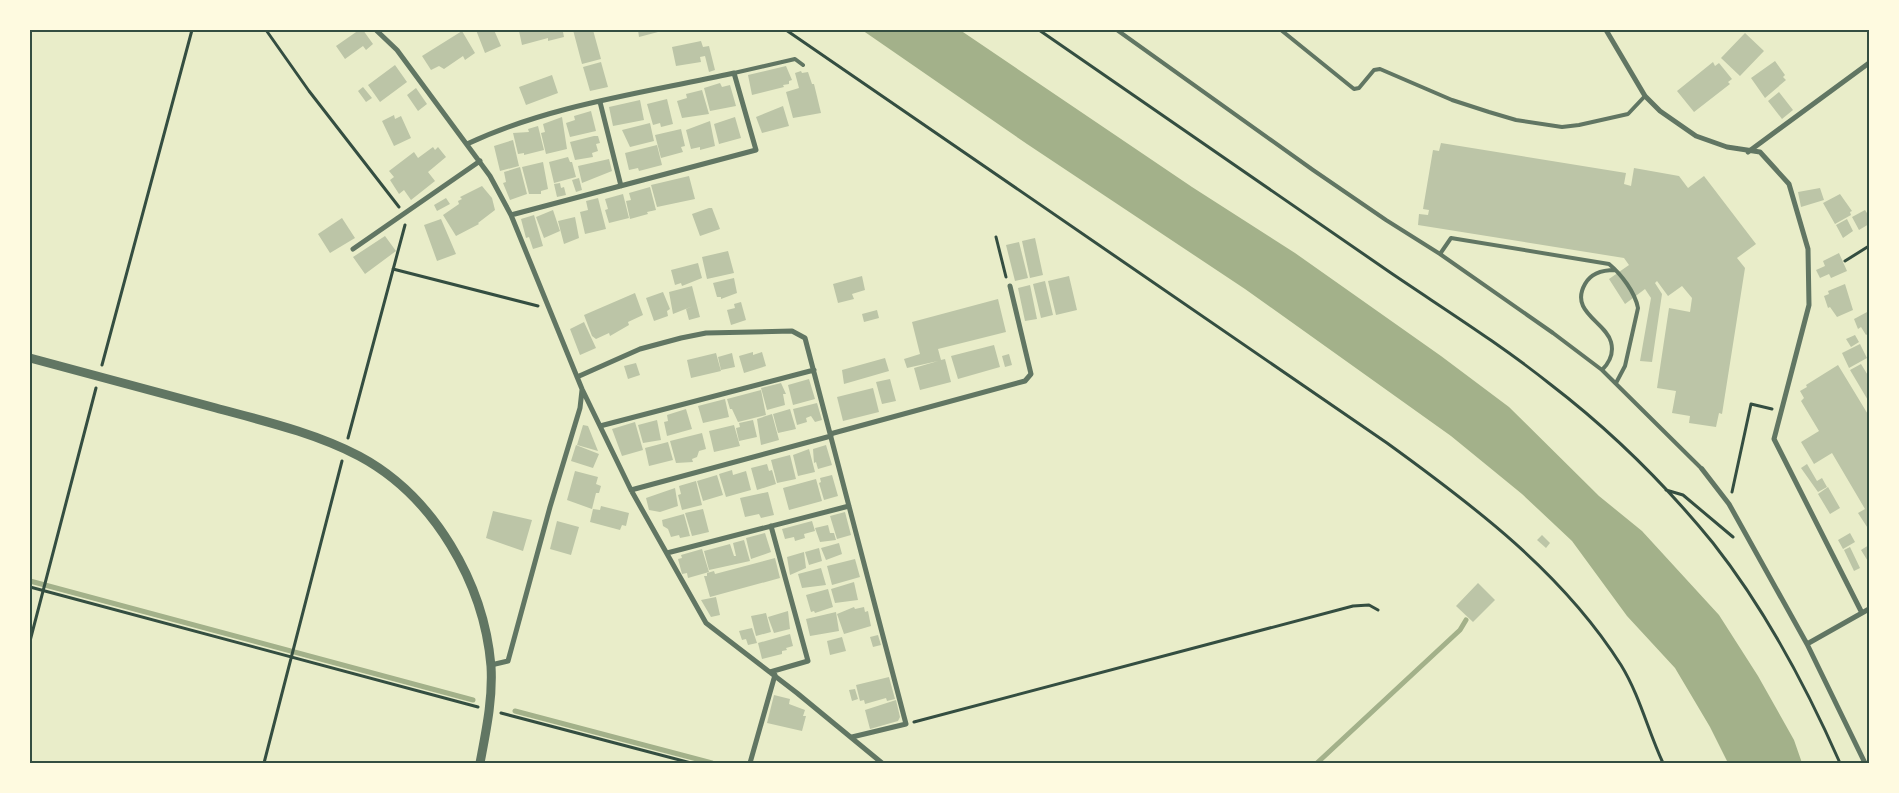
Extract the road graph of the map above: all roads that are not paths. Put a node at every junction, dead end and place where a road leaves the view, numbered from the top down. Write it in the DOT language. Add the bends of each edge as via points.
graph roads {
  1 [pos="376,30"];
  2 [pos="1117,30"];
  3 [pos="1281,30"];
  4 [pos="1606,30"];
  5 [pos="1869,63"];
  6 [pos="803,65"];
  7 [pos="734,74"];
  8 [pos="1645,96"];
  9 [pos="600,102"];
  10 [pos="467,144"];
  11 [pos="1748,152"];
  12 [pos="480,161"];
  13 [pos="621,186"];
  14 [pos="511,215"];
  15 [pos="353,249"];
  16 [pos="1440,254"];
  17 [pos="1616,270"];
  18 [pos="1010,286"];
  19 [pos="30,358"];
  20 [pos="814,370"];
  21 [pos="1602,370"];
  22 [pos="577,377"];
  23 [pos="1616,383"];
  24 [pos="582,389"];
  25 [pos="600,426"];
  26 [pos="831,435"];
  27 [pos="1702,469"];
  28 [pos="631,490"];
  29 [pos="849,506"];
  30 [pos="771,526"];
  31 [pos="667,553"];
  32 [pos="1869,609"];
  33 [pos="1861,612"];
  34 [pos="1808,644"];
  35 [pos="491,665"];
  36 [pos="773,674"];
  37 [pos="852,737"];
  38 [pos="480,763"];
  39 [pos="750,763"];
  40 [pos="882,763"];
  41 [pos="1864,763"];
  1 -- 10 [label="street" via="397,50"];
  2 -- 16 [label="lane" via="1313,170"];
  3 -- 8 [label="lane" via="1354,89 1359,88 1374,70 1380,69 1452,100 1516,120 1562,127 1580,125 1628,114"];
  4 -- 8 [label="street"];
  5 -- 11 [label="street"];
  6 -- 7 [label="lane" via="795,59"];
  7 -- 9 [label="street"];
  7 -- 13 [label="street" via="756,150"];
  8 -- 11 [label="street" via="1660,111 1696,136"];
  9 -- 10 [label="street" via="543,114"];
  9 -- 13 [label="street"];
  10 -- 12 [label="street"];
  11 -- 33 [label="street" via="1760,152 1789,184 1808,250 1808,305 1774,439"];
  12 -- 14 [label="street"];
  12 -- 15 [label="street"];
  13 -- 14 [label="street"];
  14 -- 22 [label="street"];
  16 -- 17 [label="lane" via="1451,238 1600,262"];
  16 -- 21 [label="lane"];
  17 -- 21 [label="lane" via="1596,273 1588,278 1582,292 1585,310 1611,340 1611,354"];
  17 -- 23 [label="lane" via="1638,308 1625,366"];
  18 -- 26 [label="street" via="1031,374 1025,381"];
  19 -- 35 [label="street" via="323,440 360,457 392,478 422,506 467,574 480,608"];
  20 -- 22 [label="street" via="805,338 792,331 706,333 640,350"];
  20 -- 25 [label="street"];
  20 -- 26 [label="street"];
  21 -- 23 [label="lane"];
  22 -- 24 [label="street"];
  23 -- 27 [label="lane"];
  24 -- 25 [label="street"];
  24 -- 35 [label="street" via="580,408 508,661"];
  25 -- 28 [label="street"];
  26 -- 28 [label="street"];
  26 -- 29 [label="street"];
  27 -- 34 [label="street" via="1729,504"];
  28 -- 31 [label="street"];
  29 -- 30 [label="street"];
  29 -- 37 [label="street" via="906,724"];
  30 -- 31 [label="street"];
  30 -- 36 [label="street" via="808,661"];
  31 -- 36 [label="street" via="706,623"];
  32 -- 33 [label="street"];
  33 -- 34 [label="street"];
  34 -- 41 [label="street"];
  35 -- 38 [label="street" via="490,711"];
  36 -- 37 [label="street"];
  36 -- 39 [label="street"];
  37 -- 40 [label="street"];
}
